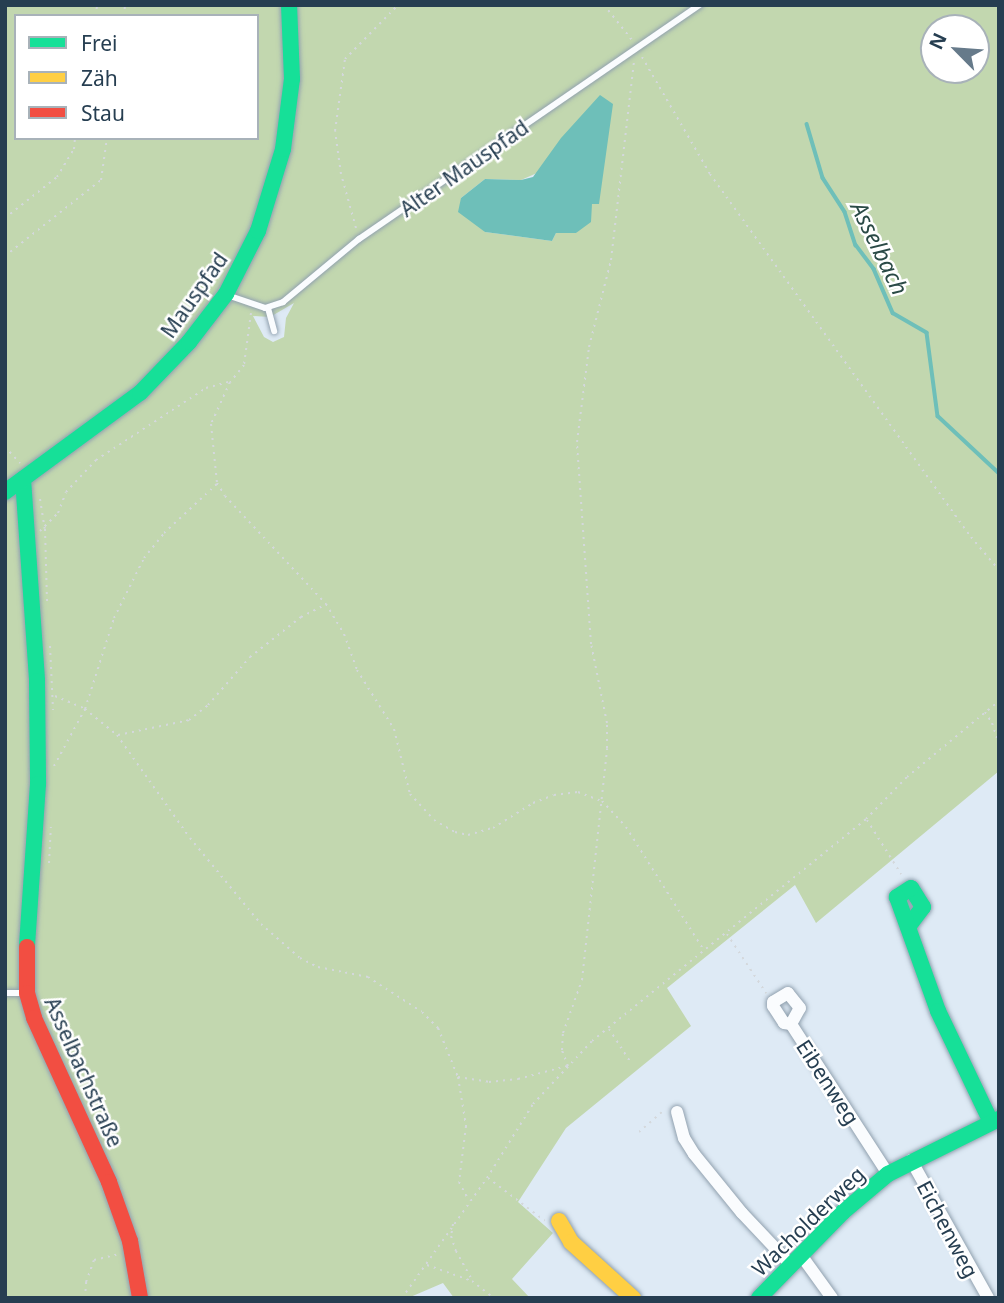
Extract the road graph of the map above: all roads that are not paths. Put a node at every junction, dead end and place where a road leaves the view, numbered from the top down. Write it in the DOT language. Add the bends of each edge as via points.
graph roads {
  1 [pos="289,5"];
  2 [pos="700,5"];
  3 [pos="226,294"];
  4 [pos="268,308"];
  5 [pos="274,331"];
  6 [pos="23,479"];
  7 [pos="5,492"];
  8 [pos="908,889"];
  9 [pos="5,993"];
  10 [pos="27,993"];
  11 [pos="791,1024"];
  12 [pos="671,1111"];
  13 [pos="995,1121"];
  14 [pos="911,1160"];
  15 [pos="888,1174"];
  16 [pos="559,1222"];
  17 [pos="796,1260"];
  18 [pos="140,1298"];
  19 [pos="633,1298"];
  20 [pos="759,1298"];
  21 [pos="832,1298"];
  22 [pos="988,1298"];
  1 -- 3 [label="street, Mauspfad" via="292,79 283,149 258,231"];
  2 -- 4 [label="lane, Alter Mauspfad" via="359,239 293,295"];
  3 -- 4 [label="lane"];
  3 -- 6 [label="street, Mauspfad" via="189,342 140,393"];
  4 -- 5 [label="lane"];
  6 -- 7 [label="street, Mauspfad"];
  6 -- 10 [label="street, Asselbachstraße" via="37,681 38,783"];
  8 -- 13 [label="street" via="897,897 938,1011"];
  9 -- 10 [label="lane"];
  10 -- 18 [label="street, Asselbachstraße" via="34,1018 109,1182 132,1251"];
  11 -- 11 [label="street, Eibenweg" via="800,1008 792,995 784,994 773,1002 784,1023"];
  11 -- 15 [label="street, Eibenweg"];
  12 -- 17 [label="street" via="694,1154 742,1213"];
  13 -- 14 [label="street, Wacholderweg"];
  14 -- 15 [label="street, Wacholderweg"];
  14 -- 22 [label="street, Eichenweg"];
  15 -- 17 [label="street, Wacholderweg"];
  16 -- 19 [label="street" via="571,1242"];
  17 -- 20 [label="street, Wacholderweg"];
  17 -- 21 [label="street"];
}
